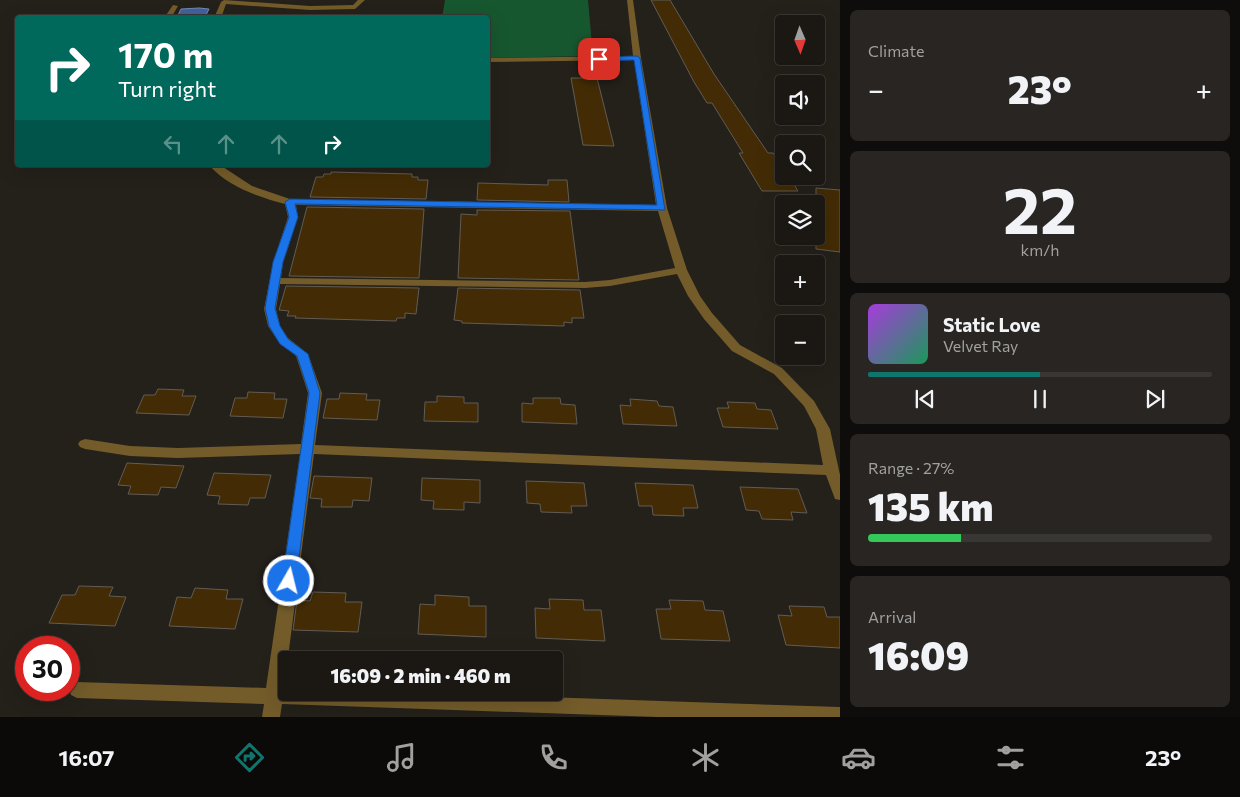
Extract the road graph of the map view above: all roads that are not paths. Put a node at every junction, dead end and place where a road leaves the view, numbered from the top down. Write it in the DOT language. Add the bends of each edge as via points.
graph roads {
  1 [pos="362,0"];
  2 [pos="630,0"];
  3 [pos="175,6"];
  4 [pos="169,15"];
  5 [pos="218,15"];
  6 [pos="637,58"];
  7 [pos="490,60"];
  8 [pos="216,167"];
  9 [pos="290,202"];
  10 [pos="662,208"];
  11 [pos="681,270"];
  12 [pos="274,282"];
  13 [pos="85,444"];
  14 [pos="307,449"];
  15 [pos="831,470"];
  16 [pos="840,495"];
  17 [pos="80,690"];
  18 [pos="275,695"];
  19 [pos="840,715"];
  20 [pos="271,717"];
  1 -- 5 [label="street" via="355,7 310,8 224,2"];
  2 -- 6 [label="street"];
  3 -- 4 [label="street"];
  6 -- 7 [label="street"];
  6 -- 10 [label="street"];
  8 -- 9 [label="street" via="224,175 258,192"];
  9 -- 10 [label="street"];
  9 -- 12 [label="street" via="293,217"];
  10 -- 11 [label="street"];
  11 -- 12 [label="street" via="585,285"];
  11 -- 15 [label="street" via="708,316 736,348 778,371 809,404 823,429"];
  12 -- 14 [label="street" via="270,308 274,326 284,341 302,354 314,393"];
  13 -- 14 [label="street" via="130,451 178,453"];
  14 -- 15 [label="street"];
  14 -- 18 [label="street"];
  15 -- 16 [label="street"];
  17 -- 18 [label="street"];
  18 -- 19 [label="street"];
  18 -- 20 [label="street"];
}
